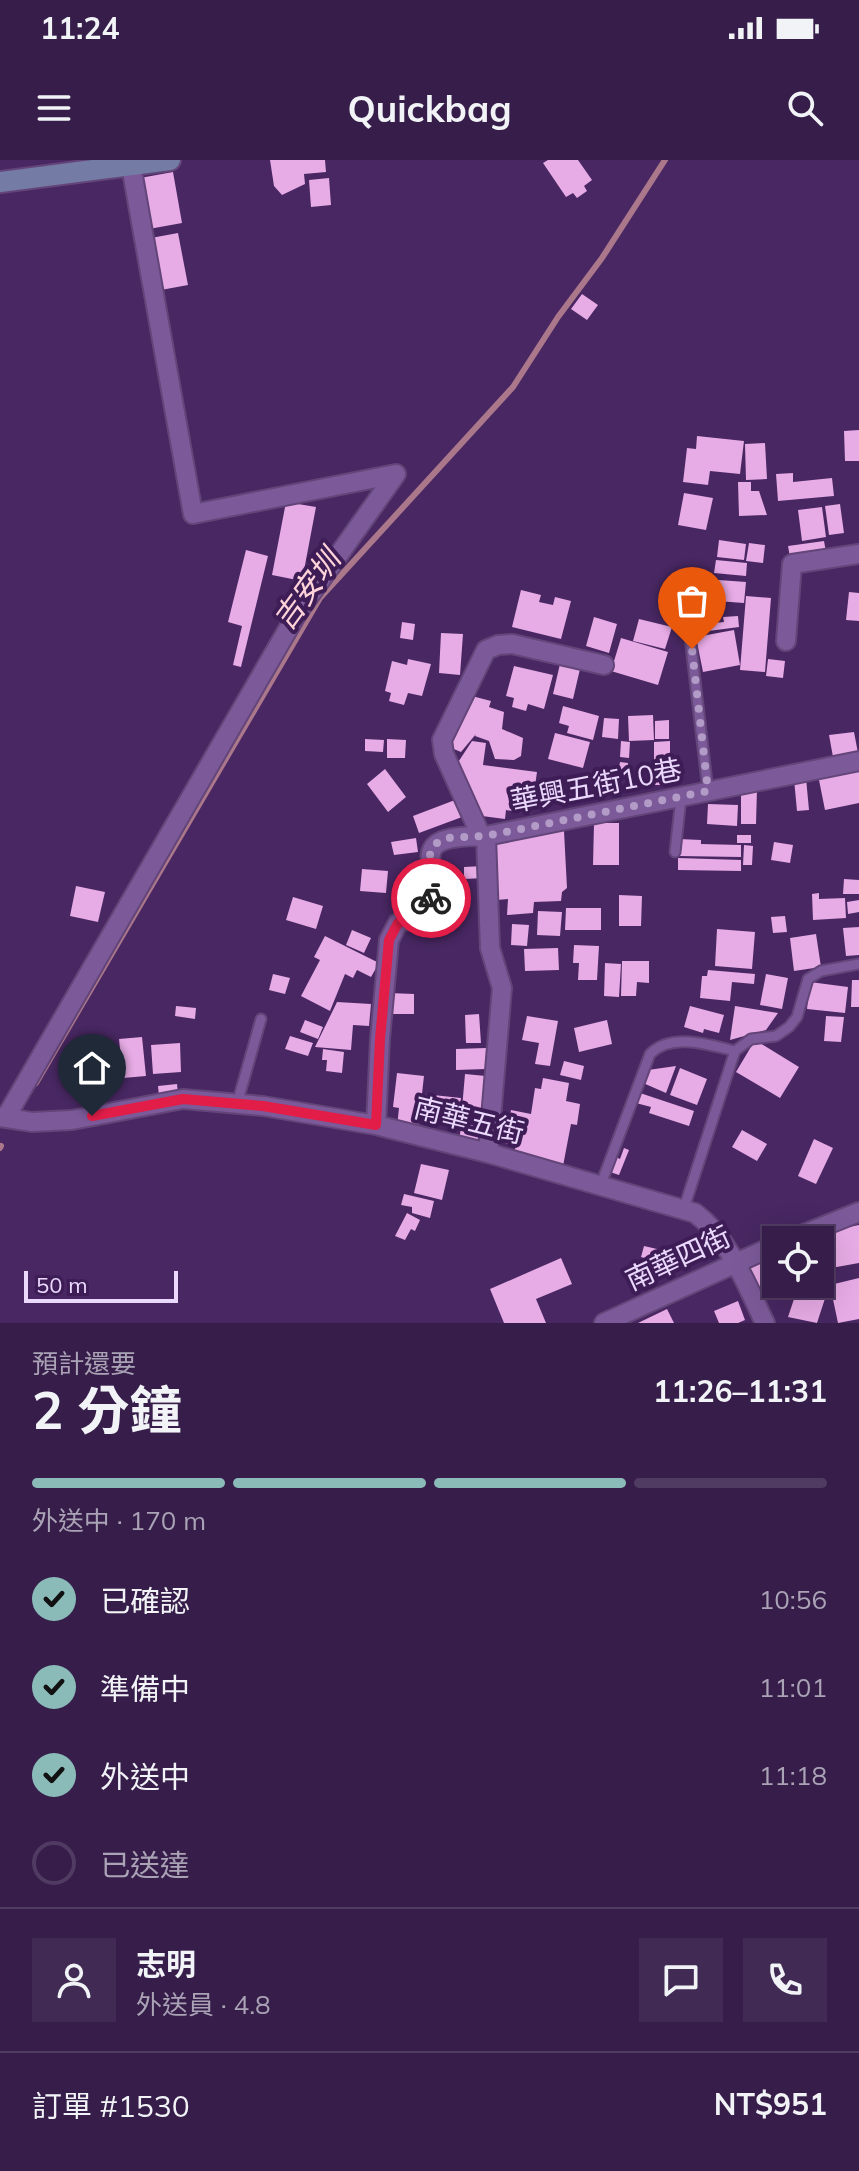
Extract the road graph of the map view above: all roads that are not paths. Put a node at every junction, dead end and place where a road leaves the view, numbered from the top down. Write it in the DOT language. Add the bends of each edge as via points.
graph roads {
  1 [pos="170,160"];
  2 [pos="131,163"];
  3 [pos="0,182"];
  4 [pos="859,554"];
  5 [pos="688,620"];
  6 [pos="786,641"];
  7 [pos="604,665"];
  8 [pos="859,761"];
  9 [pos="708,791"];
  10 [pos="681,798"];
  11 [pos="483,836"];
  12 [pos="675,852"];
  13 [pos="859,964"];
  14 [pos="261,1019"];
  15 [pos="735,1051"];
  16 [pos="237,1104"];
  17 [pos="3,1117"];
  18 [pos="376,1125"];
  19 [pos="488,1153"];
  20 [pos="601,1184"];
  21 [pos="684,1208"];
  22 [pos="859,1212"];
  23 [pos="824,1226"];
  24 [pos="762,1251"];
  25 [pos="735,1262"];
  26 [pos="625,1318"];
  27 [pos="604,1323"];
  28 [pos="765,1323"];
  1 -- 2 [label="street"];
  2 -- 3 [label="street"];
  2 -- 17 [label="street" via="193,514 396,474 298,612"];
  4 -- 6 [label="street" via="792,564"];
  5 -- 9 [label="lane"];
  7 -- 11 [label="street" via="512,644 486,650 442,740"];
  8 -- 9 [label="street, 華興五街10巷"];
  9 -- 10 [label="street, 華興五街10巷"];
  10 -- 11 [label="street, 華興五街10巷"];
  10 -- 12 [label="lane"];
  11 -- 18 [label="street, 華興五街10巷" via="444,838 434,845 426,914 398,923 389,940"];
  11 -- 19 [label="street" via="490,948 502,988"];
  13 -- 15 [label="lane" via="821,971 808,979 789,1027 776,1036 751,1039"];
  14 -- 16 [label="lane"];
  15 -- 20 [label="lane" via="695,1042 655,1049"];
  15 -- 21 [label="lane"];
  16 -- 17 [label="street, 南華五街" via="183,1099 72,1120"];
  16 -- 18 [label="street, 南華五街"];
  18 -- 19 [label="street, 南華五街"];
  19 -- 20 [label="street, 南華五街"];
  20 -- 21 [label="street, 南華五街"];
  21 -- 25 [label="street, 南華五街" via="705,1221"];
  22 -- 23 [label="street"];
  24 -- 25 [label="street, 南華四街"];
  25 -- 26 [label="street, 南華四街"];
  25 -- 28 [label="street, 南華五街"];
  26 -- 27 [label="street, 南華四街"];
}
